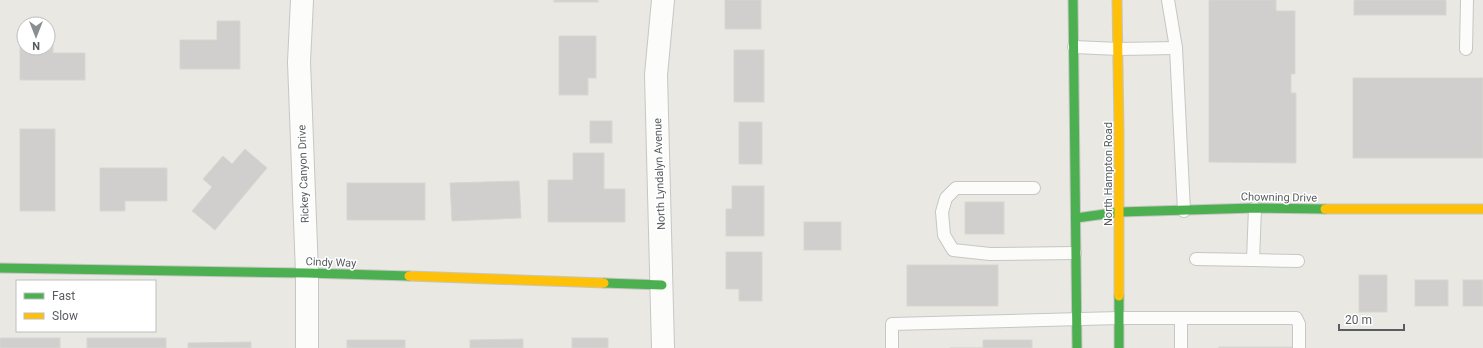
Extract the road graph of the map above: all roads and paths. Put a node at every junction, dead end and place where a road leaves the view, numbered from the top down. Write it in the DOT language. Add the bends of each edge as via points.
graph roads {
  1 [pos="302,0"];
  2 [pos="663,0"];
  3 [pos="1073,0"];
  4 [pos="1117,0"];
  5 [pos="1168,0"];
  6 [pos="1467,0"];
  7 [pos="1074,47"];
  8 [pos="1176,48"];
  9 [pos="1119,49"];
  10 [pos="1466,49"];
  11 [pos="1034,188"];
  12 [pos="1255,208"];
  13 [pos="1483,209"];
  14 [pos="1184,211"];
  15 [pos="1120,212"];
  16 [pos="1076,218"];
  17 [pos="1075,253"];
  18 [pos="1196,259"];
  19 [pos="1253,260"];
  20 [pos="1298,261"];
  21 [pos="0,268"];
  22 [pos="307,273"];
  23 [pos="662,285"];
  24 [pos="1119,318"];
  25 [pos="1181,318"];
  26 [pos="1076,319"];
  27 [pos="308,348"];
  28 [pos="663,348"];
  29 [pos="892,348"];
  30 [pos="1077,348"];
  31 [pos="1119,348"];
  32 [pos="1181,348"];
  33 [pos="1299,348"];
  1 -- 22 [label="street, Rickey Canyon Drive" via="299,62"];
  2 -- 23 [label="street, North Lyndalyn Avenue" via="656,75"];
  3 -- 7 [label="street"];
  4 -- 9 [label="street, North Hampton Road"];
  5 -- 8 [label="lane"];
  6 -- 10 [label="lane"];
  7 -- 9 [label="lane"];
  7 -- 16 [label="street"];
  8 -- 9 [label="lane"];
  8 -- 14 [label="lane"];
  9 -- 15 [label="street, North Hampton Road"];
  11 -- 17 [label="lane" via="956,188 946,198 942,212 944,235 953,250 990,254"];
  12 -- 13 [label="street, Chowning Drive"];
  12 -- 14 [label="street, Chowning Drive"];
  12 -- 19 [label="lane"];
  14 -- 15 [label="street, Chowning Drive"];
  15 -- 16 [label="street, Chowning Drive"];
  15 -- 24 [label="street, North Hampton Road"];
  16 -- 17 [label="street"];
  17 -- 26 [label="street"];
  18 -- 19 [label="lane"];
  19 -- 20 [label="lane"];
  21 -- 22 [label="street, Cindy Way"];
  22 -- 23 [label="street, Cindy Way"];
  22 -- 27 [label="street, Rickey Canyon Drive"];
  23 -- 28 [label="street, North Lyndalyn Avenue"];
  24 -- 25 [label="lane"];
  24 -- 26 [label="lane"];
  24 -- 31 [label="street, North Hampton Road"];
  25 -- 32 [label="lane"];
  25 -- 33 [label="lane" via="1296,318 1299,324"];
  26 -- 29 [label="lane" via="892,324"];
  26 -- 30 [label="street"];
}
